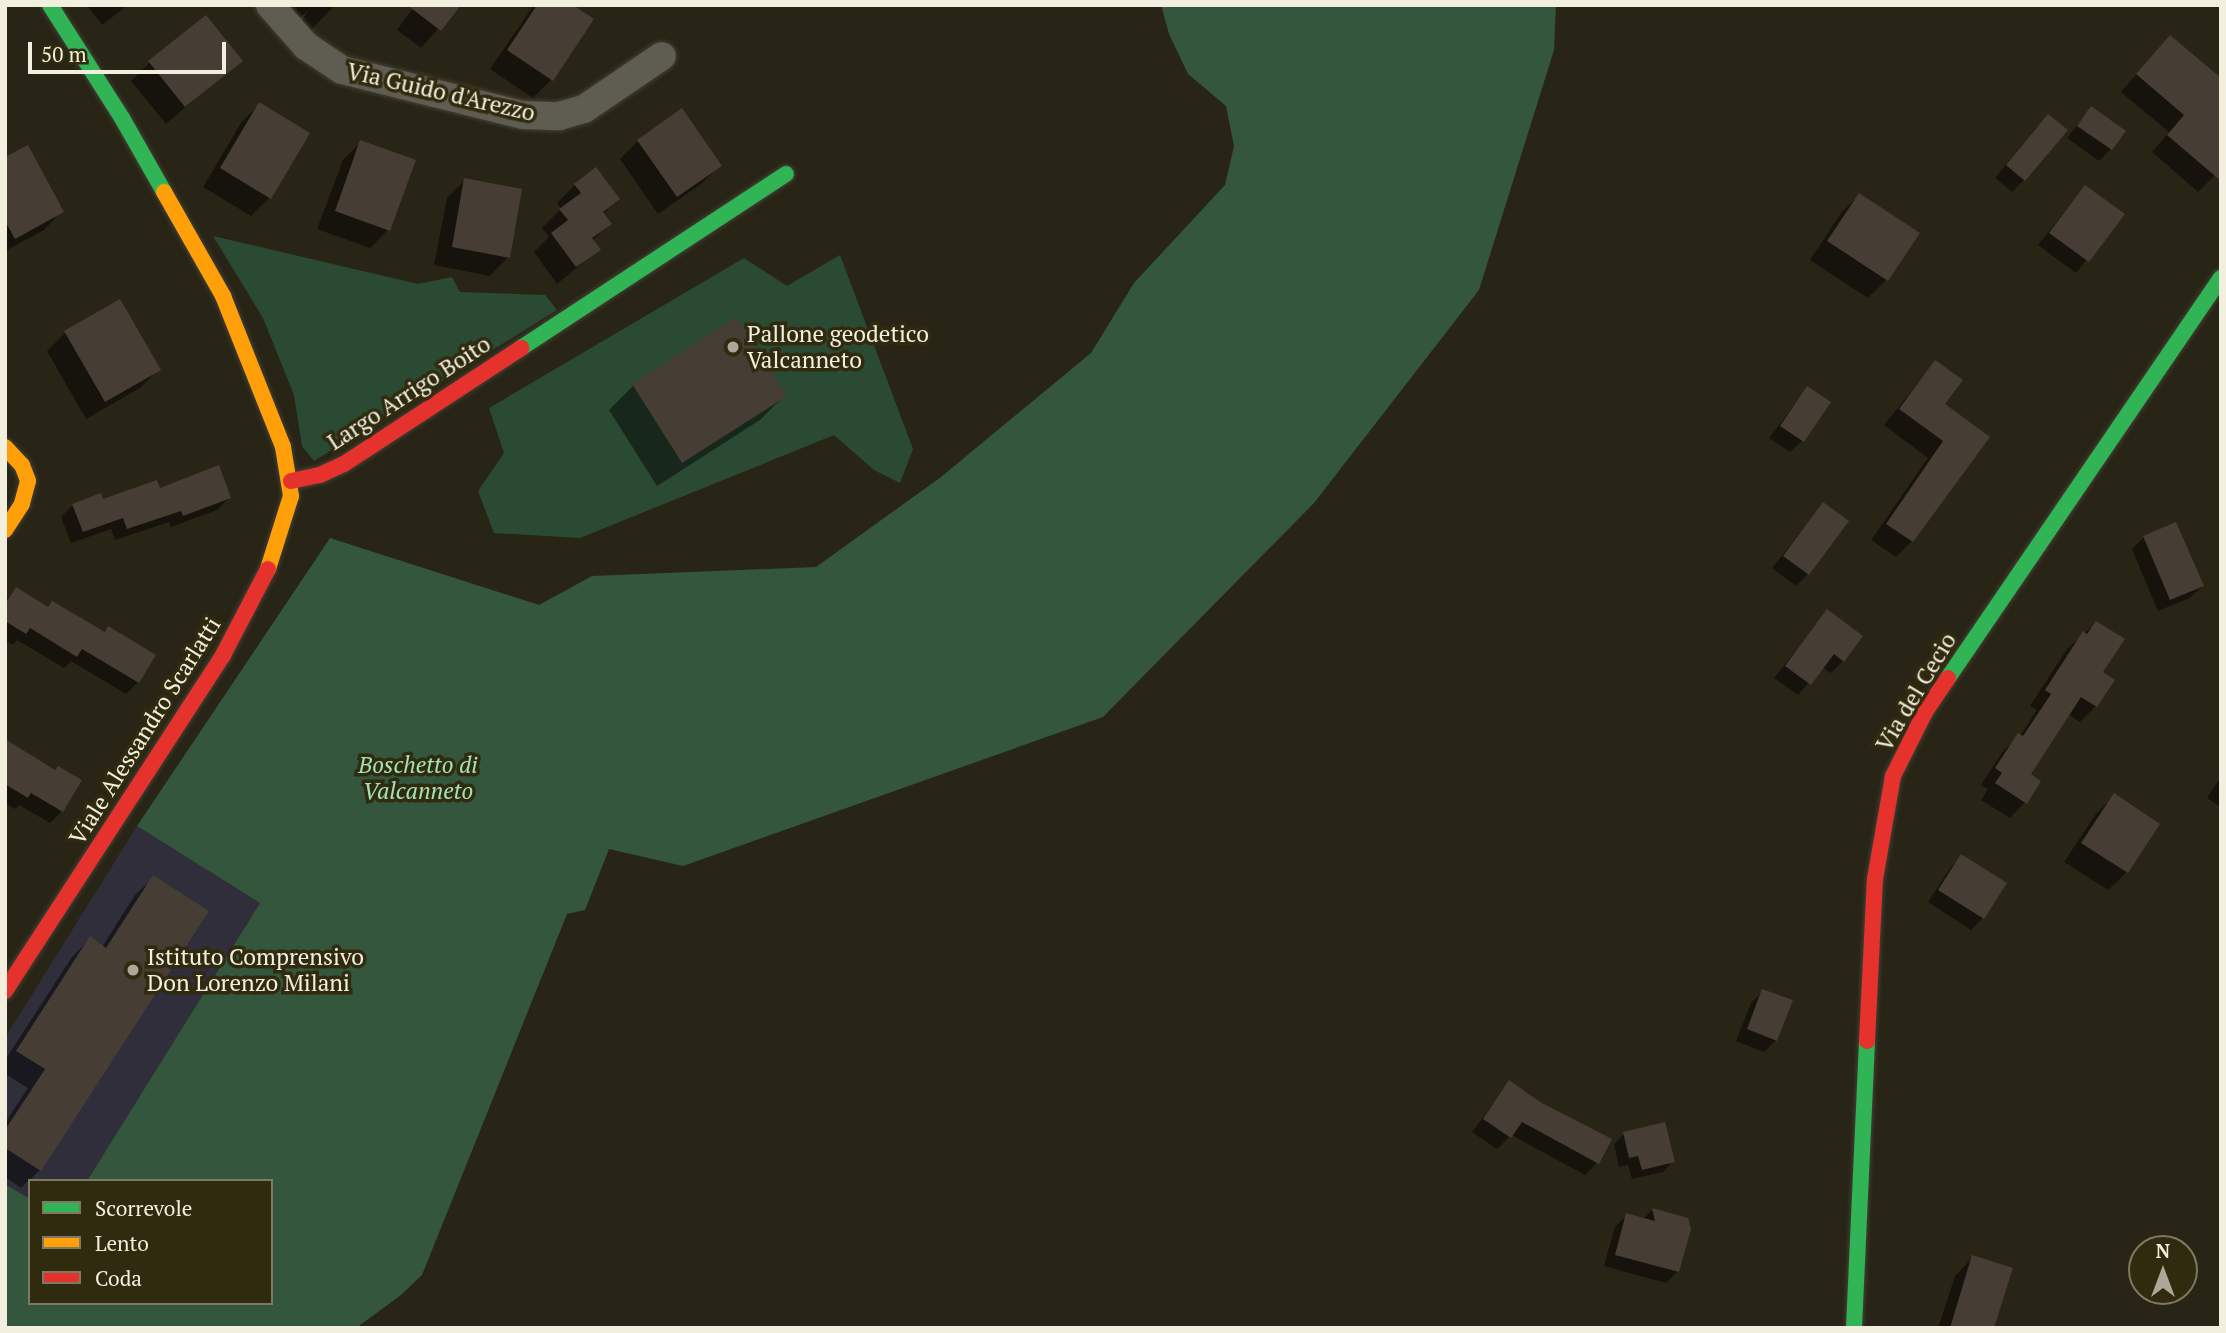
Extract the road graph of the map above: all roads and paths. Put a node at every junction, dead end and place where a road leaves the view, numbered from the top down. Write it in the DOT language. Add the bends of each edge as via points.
graph roads {
  1 [pos="50,5"];
  2 [pos="270,5"];
  3 [pos="662,56"];
  4 [pos="786,174"];
  5 [pos="2221,278"];
  6 [pos="5,447"];
  7 [pos="292,481"];
  8 [pos="5,530"];
  9 [pos="5,991"];
  10 [pos="1854,1328"];
  1 -- 7 [label="street" via="107,93 214,279 242,338"];
  2 -- 3 [label="street, Via Guido d'Arezzo" via="306,46 342,70 523,115 559,116 584,109"];
  4 -- 7 [label="street, Largo Arrigo Boito" via="344,464"];
  5 -- 10 [label="street, Via del Cecio" via="1925,712 1893,776 1875,879"];
  6 -- 8 [label="street" via="22,465 28,481 22,504"];
  7 -- 9 [label="street, Viale Alessandro Scarlatti" via="289,508 273,555 223,655"];
}
